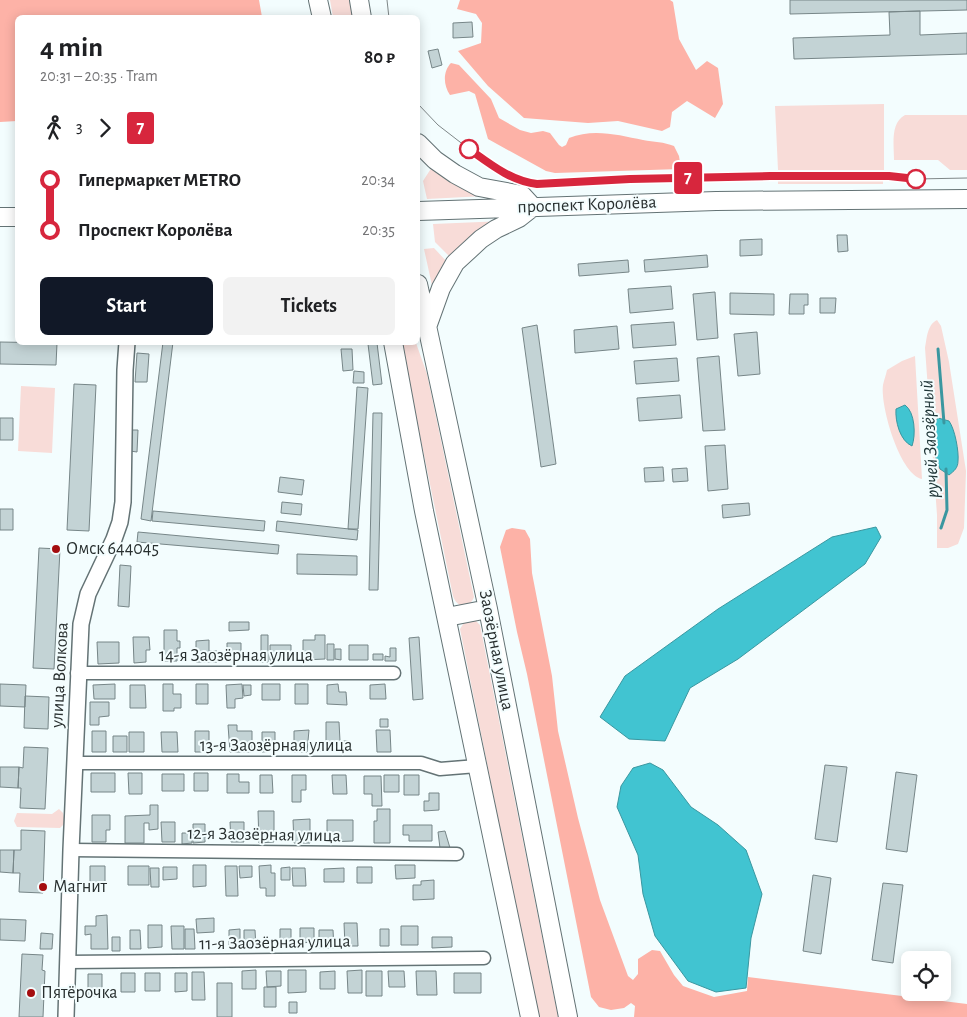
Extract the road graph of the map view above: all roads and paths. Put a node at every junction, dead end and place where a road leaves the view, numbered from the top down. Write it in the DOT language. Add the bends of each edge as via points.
graph roads {
  1 [pos="318,0"];
  2 [pos="359,0"];
  3 [pos="321,15"];
  4 [pos="362,15"];
  5 [pos="420,145"];
  6 [pos="967,199"];
  7 [pos="533,207"];
  8 [pos="420,211"];
  9 [pos="0,217"];
  10 [pos="15,217"];
  11 [pos="420,294"];
  12 [pos="427,329"];
  13 [pos="127,345"];
  14 [pos="394,345"];
  15 [pos="488,608"];
  16 [pos="447,617"];
  17 [pos="77,673"];
  18 [pos="394,673"];
  19 [pos="74,763"];
  20 [pos="477,766"];
  21 [pos="71,850"];
  22 [pos="457,854"];
  23 [pos="484,958"];
  24 [pos="67,962"];
  25 [pos="66,1017"];
  26 [pos="530,1017"];
  27 [pos="568,1017"];
  1 -- 3 [label="main road"];
  2 -- 4 [label="main road"];
  5 -- 7 [label="main road" via="455,174 480,187 522,195"];
  6 -- 7 [label="main road, проспект Королёва" via="716,201"];
  7 -- 8 [label="main road, проспект Королёва"];
  7 -- 12 [label="main road" via="481,239 455,262 441,288"];
  9 -- 10 [label="main road"];
  11 -- 12 [label="main road, Заозёрная улица"];
  12 -- 15 [label="main road, Заозёрная улица"];
  13 -- 17 [label="street, улица Волкова" via="120,522 83,609"];
  14 -- 16 [label="main road"];
  15 -- 16 [label="main road"];
  15 -- 27 [label="main road, Заозёрная улица"];
  16 -- 20 [label="main road"];
  17 -- 18 [label="street, 14-я Заозёрная улица"];
  17 -- 19 [label="street, улица Волкова"];
  19 -- 20 [label="street, 13-я Заозёрная улица" via="421,763 440,769"];
  19 -- 21 [label="street, улица Волкова"];
  20 -- 26 [label="main road"];
  21 -- 22 [label="street, 12-я Заозёрная улица"];
  21 -- 24 [label="street, улица Волкова"];
  23 -- 24 [label="street, 11-я Заозёрная улица"];
  24 -- 25 [label="street, улица Волкова"];
}
